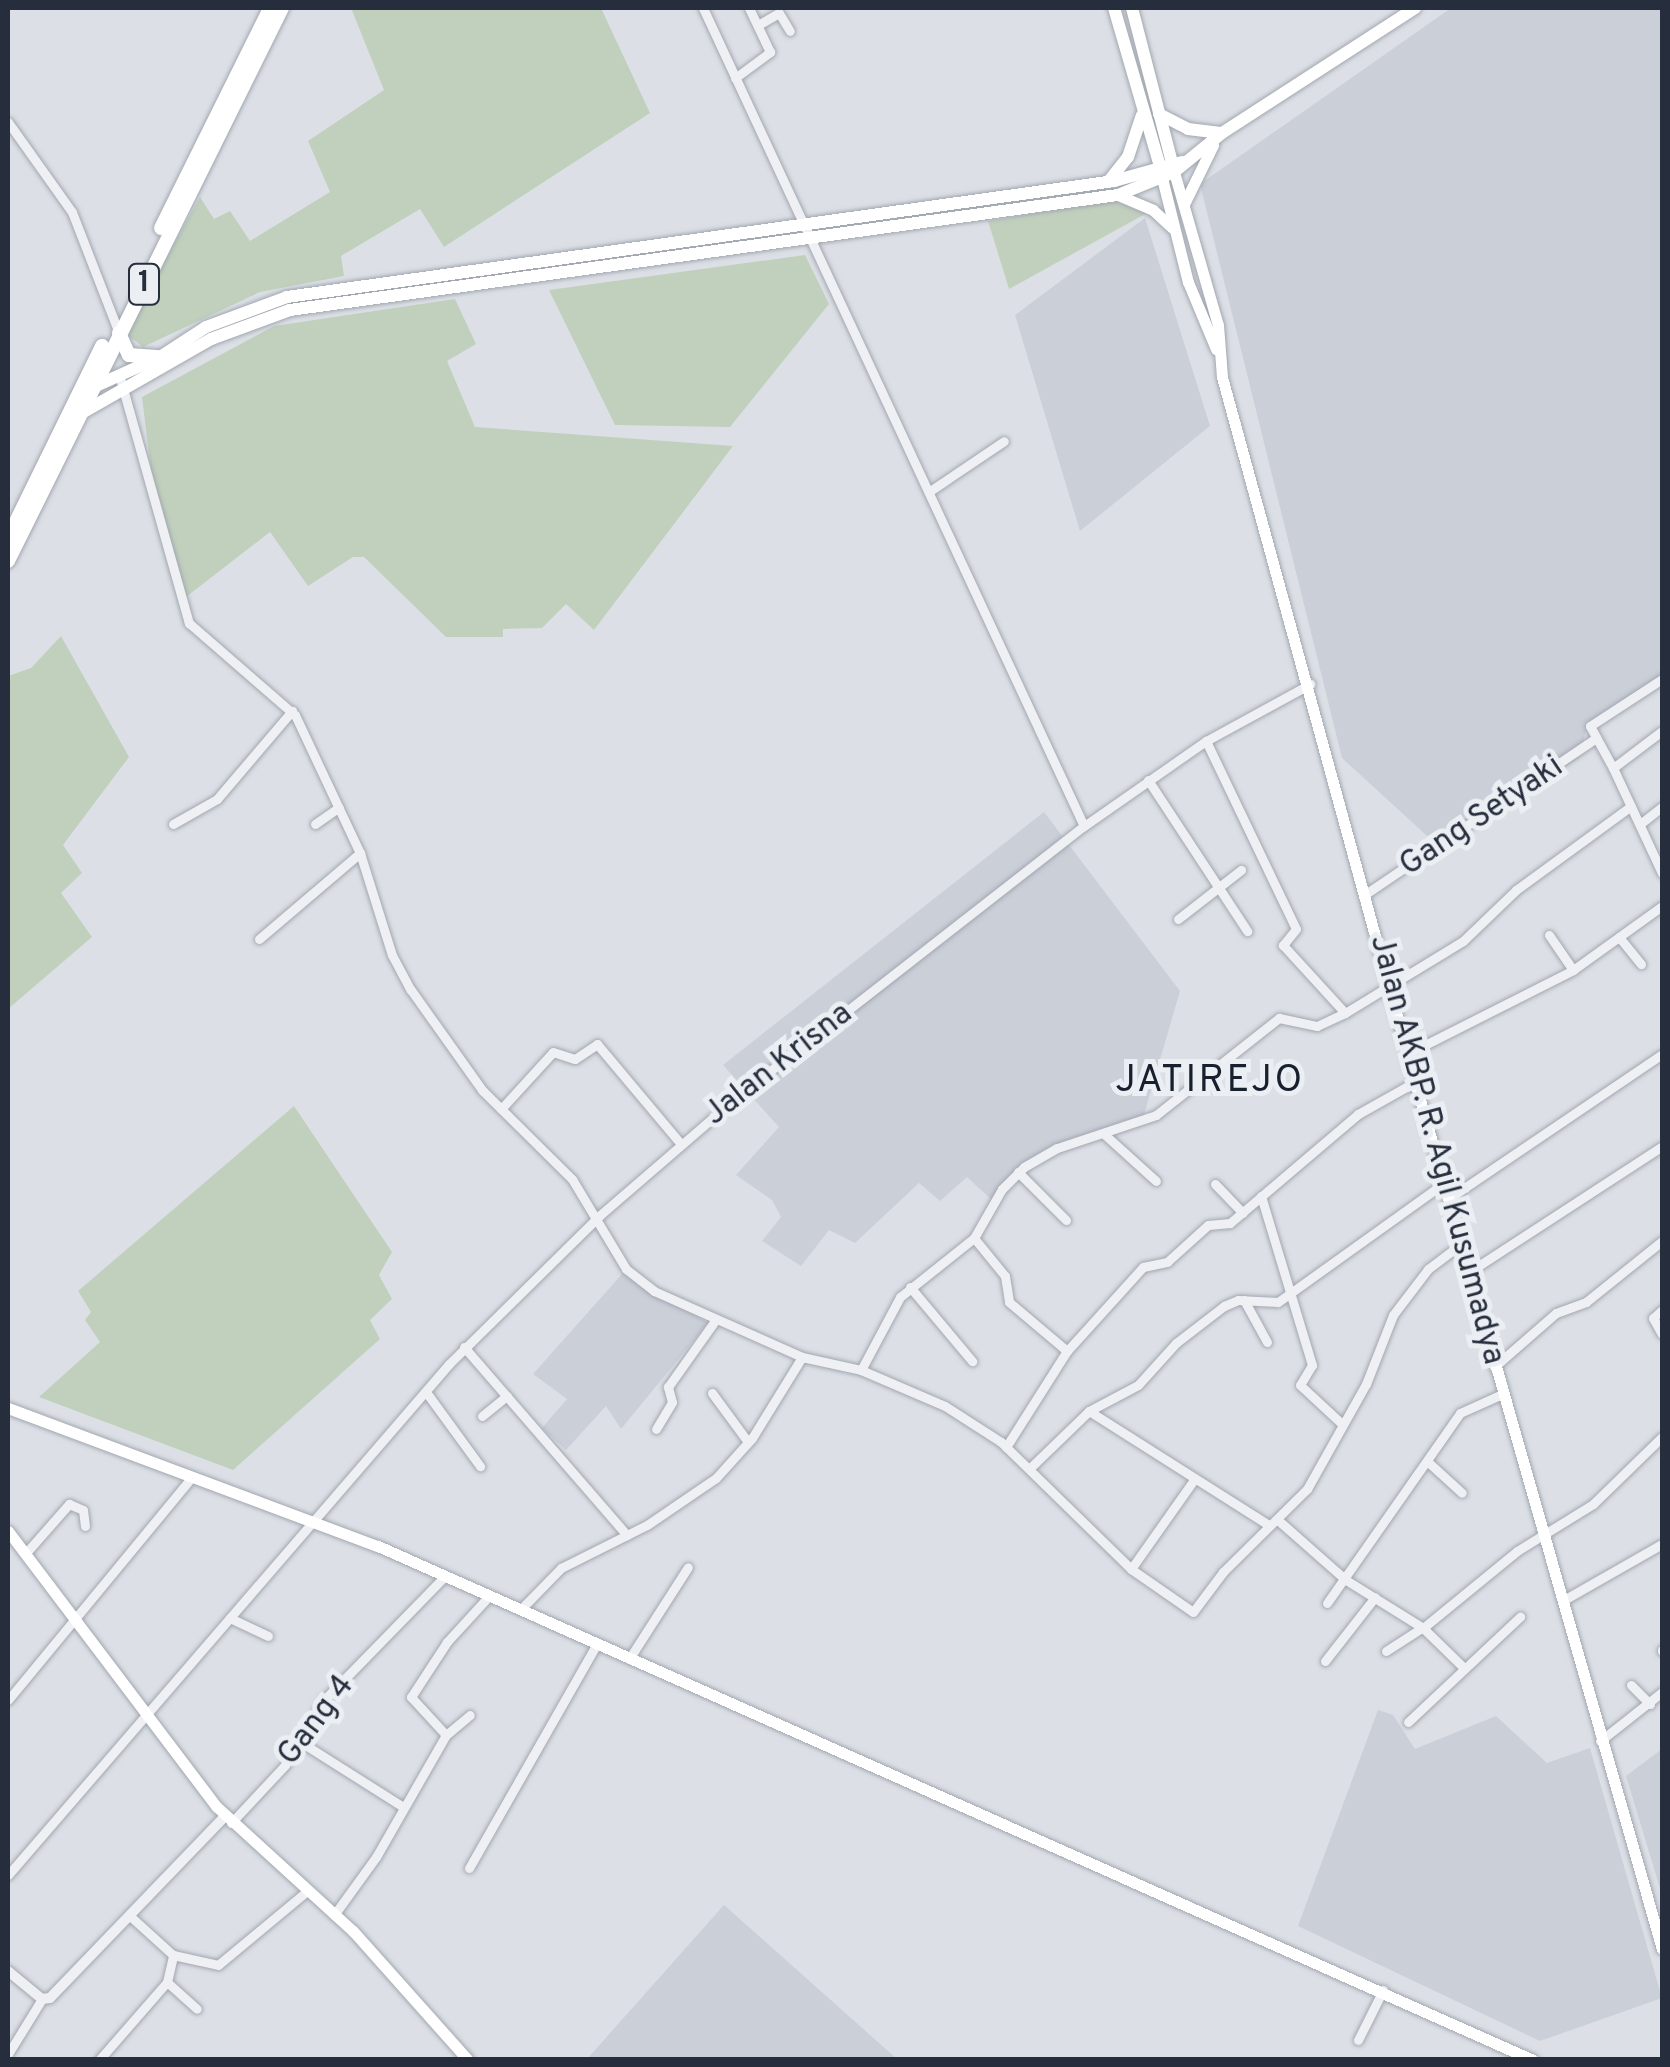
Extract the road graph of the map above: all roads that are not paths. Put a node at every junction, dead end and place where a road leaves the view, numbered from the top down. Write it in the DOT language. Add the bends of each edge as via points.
graph roads {
  1 [pos="270,8"];
  2 [pos="282,8"];
  3 [pos="703,8"];
  4 [pos="749,8"];
  5 [pos="1114,8"];
  6 [pos="1132,8"];
  7 [pos="1415,8"];
  8 [pos="758,25"];
  9 [pos="790,31"];
  10 [pos="734,78"];
  11 [pos="1143,113"];
  12 [pos="1159,114"];
  13 [pos="8,122"];
  14 [pos="1222,134"];
  15 [pos="1170,168"];
  16 [pos="1107,182"];
  17 [pos="1118,195"];
  18 [pos="1184,204"];
  19 [pos="807,225"];
  20 [pos="1175,232"];
  21 [pos="814,239"];
  22 [pos="116,330"];
  23 [pos="1216,349"];
  24 [pos="160,358"];
  25 [pos="122,384"];
  26 [pos="85,389"];
  27 [pos="74,413"];
  28 [pos="1004,441"];
  29 [pos="930,491"];
  30 [pos="8,538"];
  31 [pos="8,561"];
  32 [pos="1662,678"];
  33 [pos="1310,684"];
  34 [pos="292,711"];
  35 [pos="1662,732"];
  36 [pos="1596,738"];
  37 [pos="1206,741"];
  38 [pos="1613,768"];
  39 [pos="1148,780"];
  40 [pos="1631,806"];
  41 [pos="339,807"];
  42 [pos="1662,807"];
  43 [pos="174,824"];
  44 [pos="315,824"];
  45 [pos="1640,824"];
  46 [pos="1084,826"];
  47 [pos="360,853"];
  48 [pos="1241,870"];
  49 [pos="1662,873"];
  50 [pos="1215,887"];
  51 [pos="1367,893"];
  52 [pos="1662,906"];
  53 [pos="1178,919"];
  54 [pos="1247,931"];
  55 [pos="1549,935"];
  56 [pos="1618,937"];
  57 [pos="259,939"];
  58 [pos="1641,964"];
  59 [pos="1573,970"];
  60 [pos="1390,986"];
  61 [pos="1345,1012"];
  62 [pos="1408,1053"];
  63 [pos="1662,1054"];
  64 [pos="1415,1082"];
  65 [pos="500,1109"];
  66 [pos="1104,1134"];
  67 [pos="681,1144"];
  68 [pos="1662,1146"];
  69 [pos="1018,1172"];
  70 [pos="1156,1180"];
  71 [pos="1215,1184"];
  72 [pos="1443,1184"];
  73 [pos="1261,1196"];
  74 [pos="1448,1198"];
  75 [pos="1242,1212"];
  76 [pos="599,1216"];
  77 [pos="1066,1220"];
  78 [pos="974,1238"];
  79 [pos="1461,1244"];
  80 [pos="1660,1247"];
  81 [pos="1469,1272"];
  82 [pos="910,1287"];
  83 [pos="1289,1295"];
  84 [pos="1244,1300"];
  85 [pos="1662,1310"];
  86 [pos="714,1322"];
  87 [pos="1662,1334"];
  88 [pos="1267,1342"];
  89 [pos="464,1347"];
  90 [pos="1067,1351"];
  91 [pos="802,1357"];
  92 [pos="972,1362"];
  93 [pos="1494,1367"];
  94 [pos="862,1370"];
  95 [pos="426,1392"];
  96 [pos="712,1393"];
  97 [pos="1502,1394"];
  98 [pos="507,1396"];
  99 [pos="8,1408"];
  100 [pos="1088,1411"];
  101 [pos="482,1416"];
  102 [pos="1342,1424"];
  103 [pos="656,1429"];
  104 [pos="1662,1436"];
  105 [pos="748,1442"];
  106 [pos="1006,1447"];
  107 [pos="1427,1461"];
  108 [pos="480,1466"];
  109 [pos="1030,1468"];
  110 [pos="192,1478"];
  111 [pos="1192,1481"];
  112 [pos="1462,1493"];
  113 [pos="313,1520"];
  114 [pos="1274,1524"];
  115 [pos="85,1526"];
  116 [pos="8,1531"];
  117 [pos="627,1536"];
  118 [pos="1544,1536"];
  119 [pos="1662,1544"];
  120 [pos="25,1554"];
  121 [pos="688,1567"];
  122 [pos="1132,1569"];
  123 [pos="445,1576"];
  124 [pos="1346,1580"];
  125 [pos="490,1596"];
  126 [pos="1375,1597"];
  127 [pos="1562,1601"];
  128 [pos="1327,1603"];
  129 [pos="520,1610"];
  130 [pos="1520,1616"];
  131 [pos="230,1618"];
  132 [pos="78,1623"];
  133 [pos="1421,1629"];
  134 [pos="268,1636"];
  135 [pos="598,1644"];
  136 [pos="1386,1651"];
  137 [pos="629,1658"];
  138 [pos="1324,1661"];
  139 [pos="1464,1668"];
  140 [pos="1632,1684"];
  141 [pos="1662,1692"];
  142 [pos="8,1700"];
  143 [pos="1650,1704"];
  144 [pos="146,1715"];
  145 [pos="470,1715"];
  146 [pos="1408,1722"];
  147 [pos="446,1735"];
  148 [pos="299,1741"];
  149 [pos="1600,1741"];
  150 [pos="402,1806"];
  151 [pos="228,1820"];
  152 [pos="468,1868"];
  153 [pos="8,1875"];
  154 [pos="307,1890"];
  155 [pos="334,1915"];
  156 [pos="130,1916"];
  157 [pos="1662,1950"];
  158 [pos="173,1955"];
  159 [pos="8,1971"];
  160 [pos="167,1982"];
  161 [pos="1383,1990"];
  162 [pos="42,2000"];
  163 [pos="197,2009"];
  164 [pos="1358,2040"];
  165 [pos="8,2054"];
  166 [pos="99,2060"];
  167 [pos="468,2060"];
  168 [pos="1533,2060"];
  1 -- 22 [label="highway, 1"];
  2 -- 22 [label="highway, 1"];
  3 -- 10 [label="street"];
  4 -- 8 [label="street"];
  5 -- 11 [label="main road, Jalan AKBP. R. Agil Kusumadya"];
  6 -- 12 [label="main road, Jalan AKBP. R. Agil Kusumadya"];
  7 -- 14 [label="main road"];
  8 -- 9 [label="street" via="778,12"];
  8 -- 10 [label="street" via="770,52"];
  10 -- 19 [label="street"];
  11 -- 15 [label="main road, Jalan AKBP. R. Agil Kusumadya"];
  11 -- 16 [label="main road" via="1128,157"];
  12 -- 14 [label="main road" via="1188,129"];
  12 -- 15 [label="main road, Jalan AKBP. R. Agil Kusumadya"];
  13 -- 22 [label="street" via="79,224"];
  14 -- 15 [label="main road"];
  14 -- 18 [label="main road" via="1198,165"];
  15 -- 16 [label="main road"];
  15 -- 17 [label="main road"];
  15 -- 18 [label="main road, Jalan AKBP. R. Agil Kusumadya"];
  15 -- 20 [label="main road, Jalan AKBP. R. Agil Kusumadya"];
  16 -- 19 [label="main road"];
  17 -- 20 [label="main road" via="1152,210"];
  17 -- 21 [label="main road"];
  18 -- 23 [label="main road, Jalan AKBP. R. Agil Kusumadya" via="1218,325"];
  19 -- 21 [label="street"];
  19 -- 24 [label="main road" via="288,297 206,327"];
  20 -- 23 [label="main road, Jalan AKBP. R. Agil Kusumadya" via="1201,324"];
  21 -- 25 [label="main road" via="290,310 239,325"];
  21 -- 29 [label="street"];
  22 -- 24 [label="highway" via="129,355"];
  22 -- 26 [label="highway, 1"];
  23 -- 33 [label="main road, Jalan AKBP. R. Agil Kusumadya"];
  24 -- 25 [label="main road"];
  25 -- 26 [label="main road"];
  25 -- 27 [label="main road"];
  25 -- 34 [label="street" via="190,623"];
  26 -- 27 [label="highway, 1"];
  27 -- 30 [label="highway, 1"];
  27 -- 31 [label="highway, 1"];
  28 -- 29 [label="street"];
  29 -- 46 [label="street"];
  32 -- 36 [label="street, Gang Setyaki" via="1590,726"];
  33 -- 37 [label="street, Jalan Krisna"];
  33 -- 51 [label="main road, Jalan AKBP. R. Agil Kusumadya"];
  34 -- 41 [label="street"];
  34 -- 43 [label="street" via="216,799"];
  35 -- 38 [label="street"];
  36 -- 38 [label="street"];
  36 -- 51 [label="street, Gang Setyaki"];
  37 -- 39 [label="street, Jalan Krisna"];
  37 -- 61 [label="street" via="1296,928 1283,945"];
  38 -- 40 [label="street"];
  39 -- 46 [label="street, Jalan Krisna"];
  39 -- 50 [label="street"];
  40 -- 45 [label="street"];
  40 -- 60 [label="street" via="1516,890 1463,940"];
  41 -- 44 [label="street"];
  41 -- 47 [label="street"];
  42 -- 45 [label="street"];
  45 -- 49 [label="street"];
  46 -- 67 [label="street, Jalan Krisna"];
  47 -- 57 [label="street"];
  47 -- 65 [label="street" via="402,974"];
  48 -- 50 [label="street"];
  50 -- 53 [label="street"];
  50 -- 54 [label="street"];
  51 -- 60 [label="main road, Jalan AKBP. R. Agil Kusumadya"];
  52 -- 56 [label="street"];
  55 -- 59 [label="street"];
  56 -- 58 [label="street"];
  56 -- 59 [label="street"];
  59 -- 62 [label="street"];
  60 -- 61 [label="street"];
  60 -- 62 [label="main road, Jalan AKBP. R. Agil Kusumadya"];
  61 -- 66 [label="street" via="1317,1026 1279,1018 1167,1108"];
  62 -- 64 [label="main road, Jalan AKBP. R. Agil Kusumadya"];
  63 -- 74 [label="street"];
  64 -- 72 [label="main road, Jalan AKBP. R. Agil Kusumadya"];
  64 -- 73 [label="street" via="1358,1114"];
  65 -- 67 [label="street" via="553,1052 575,1058 597,1044"];
  65 -- 76 [label="street" via="566,1171"];
  66 -- 69 [label="street" via="1045,1153"];
  66 -- 70 [label="street"];
  67 -- 76 [label="street, Jalan Krisna"];
  68 -- 81 [label="street"];
  69 -- 77 [label="street"];
  69 -- 78 [label="street"];
  71 -- 75 [label="street"];
  72 -- 74 [label="main road, Jalan AKBP. R. Agil Kusumadya"];
  72 -- 83 [label="street"];
  73 -- 75 [label="street"];
  73 -- 83 [label="street"];
  74 -- 79 [label="main road, Jalan AKBP. R. Agil Kusumadya"];
  75 -- 90 [label="street" via="1202,1228 1167,1262 1143,1267"];
  76 -- 86 [label="street" via="626,1269"];
  76 -- 89 [label="street, Jalan Krisna"];
  78 -- 82 [label="street"];
  78 -- 90 [label="street" via="1005,1276 1009,1302"];
  79 -- 81 [label="main road, Jalan AKBP. R. Agil Kusumadya"];
  79 -- 102 [label="street" via="1404,1298"];
  80 -- 93 [label="street" via="1586,1302 1556,1313"];
  81 -- 93 [label="main road, Jalan AKBP. R. Agil Kusumadya"];
  82 -- 92 [label="street"];
  82 -- 94 [label="street"];
  83 -- 84 [label="street" via="1271,1305"];
  83 -- 102 [label="street" via="1312,1365 1300,1385"];
  84 -- 88 [label="street"];
  84 -- 100 [label="street" via="1224,1306 1176,1343 1138,1385"];
  85 -- 87 [label="street" via="1652,1318"];
  86 -- 91 [label="street"];
  86 -- 103 [label="street" via="668,1387 672,1402"];
  89 -- 95 [label="street, Jalan Krisna"];
  89 -- 98 [label="street"];
  90 -- 106 [label="street"];
  91 -- 94 [label="street"];
  91 -- 105 [label="street"];
  93 -- 97 [label="main road, Jalan AKBP. R. Agil Kusumadya"];
  94 -- 106 [label="street" via="931,1398"];
  95 -- 108 [label="street"];
  95 -- 113 [label="street, Jalan Krisna"];
  96 -- 105 [label="street"];
  97 -- 107 [label="street" via="1460,1414"];
  97 -- 118 [label="main road, Jalan AKBP. R. Agil Kusumadya"];
  98 -- 101 [label="street"];
  98 -- 117 [label="street"];
  99 -- 110 [label="main road"];
  100 -- 109 [label="street"];
  100 -- 111 [label="street"];
  102 -- 114 [label="street" via="1308,1489"];
  104 -- 118 [label="street" via="1592,1504"];
  105 -- 117 [label="street" via="686,1502"];
  106 -- 109 [label="street"];
  107 -- 112 [label="street"];
  107 -- 124 [label="street"];
  109 -- 122 [label="street"];
  110 -- 113 [label="main road"];
  110 -- 132 [label="street"];
  111 -- 114 [label="street"];
  111 -- 122 [label="street"];
  113 -- 123 [label="main road"];
  113 -- 131 [label="street, Jalan Krisna"];
  114 -- 122 [label="street" via="1193,1612"];
  114 -- 124 [label="street"];
  115 -- 120 [label="street" via="83,1510 69,1504"];
  116 -- 120 [label="main road"];
  117 -- 129 [label="street" via="561,1568"];
  118 -- 127 [label="main road, Jalan AKBP. R. Agil Kusumadya"];
  118 -- 133 [label="street"];
  119 -- 127 [label="street"];
  120 -- 132 [label="main road"];
  121 -- 137 [label="street"];
  123 -- 125 [label="main road"];
  123 -- 148 [label="street, Gang 4" via="324,1700"];
  124 -- 126 [label="street"];
  124 -- 128 [label="street"];
  125 -- 129 [label="main road"];
  125 -- 147 [label="street" via="411,1697"];
  126 -- 133 [label="street"];
  126 -- 138 [label="street"];
  127 -- 149 [label="main road, Jalan AKBP. R. Agil Kusumadya"];
  129 -- 135 [label="main road"];
  130 -- 139 [label="street"];
  131 -- 134 [label="street"];
  131 -- 144 [label="street, Jalan Krisna"];
  132 -- 142 [label="street"];
  132 -- 144 [label="main road"];
  133 -- 136 [label="street"];
  133 -- 139 [label="street"];
  135 -- 137 [label="main road"];
  135 -- 152 [label="street"];
  137 -- 161 [label="main road"];
  139 -- 146 [label="street"];
  140 -- 143 [label="street"];
  141 -- 143 [label="street"];
  143 -- 149 [label="street"];
  144 -- 151 [label="main road"];
  144 -- 153 [label="street, Jalan Krisna"];
  145 -- 147 [label="street"];
  147 -- 150 [label="street"];
  148 -- 150 [label="street"];
  148 -- 151 [label="street, Gang 4"];
  149 -- 157 [label="main road, Jalan AKBP. R. Agil Kusumadya"];
  150 -- 155 [label="street"];
  151 -- 154 [label="main road"];
  151 -- 156 [label="street"];
  154 -- 155 [label="main road"];
  154 -- 158 [label="street" via="224,1963"];
  155 -- 167 [label="main road"];
  156 -- 158 [label="street"];
  156 -- 162 [label="street" via="62,1989"];
  158 -- 160 [label="street"];
  159 -- 162 [label="street"];
  160 -- 163 [label="street"];
  160 -- 166 [label="street"];
  161 -- 164 [label="street"];
  161 -- 168 [label="main road"];
  162 -- 165 [label="street"];
}
